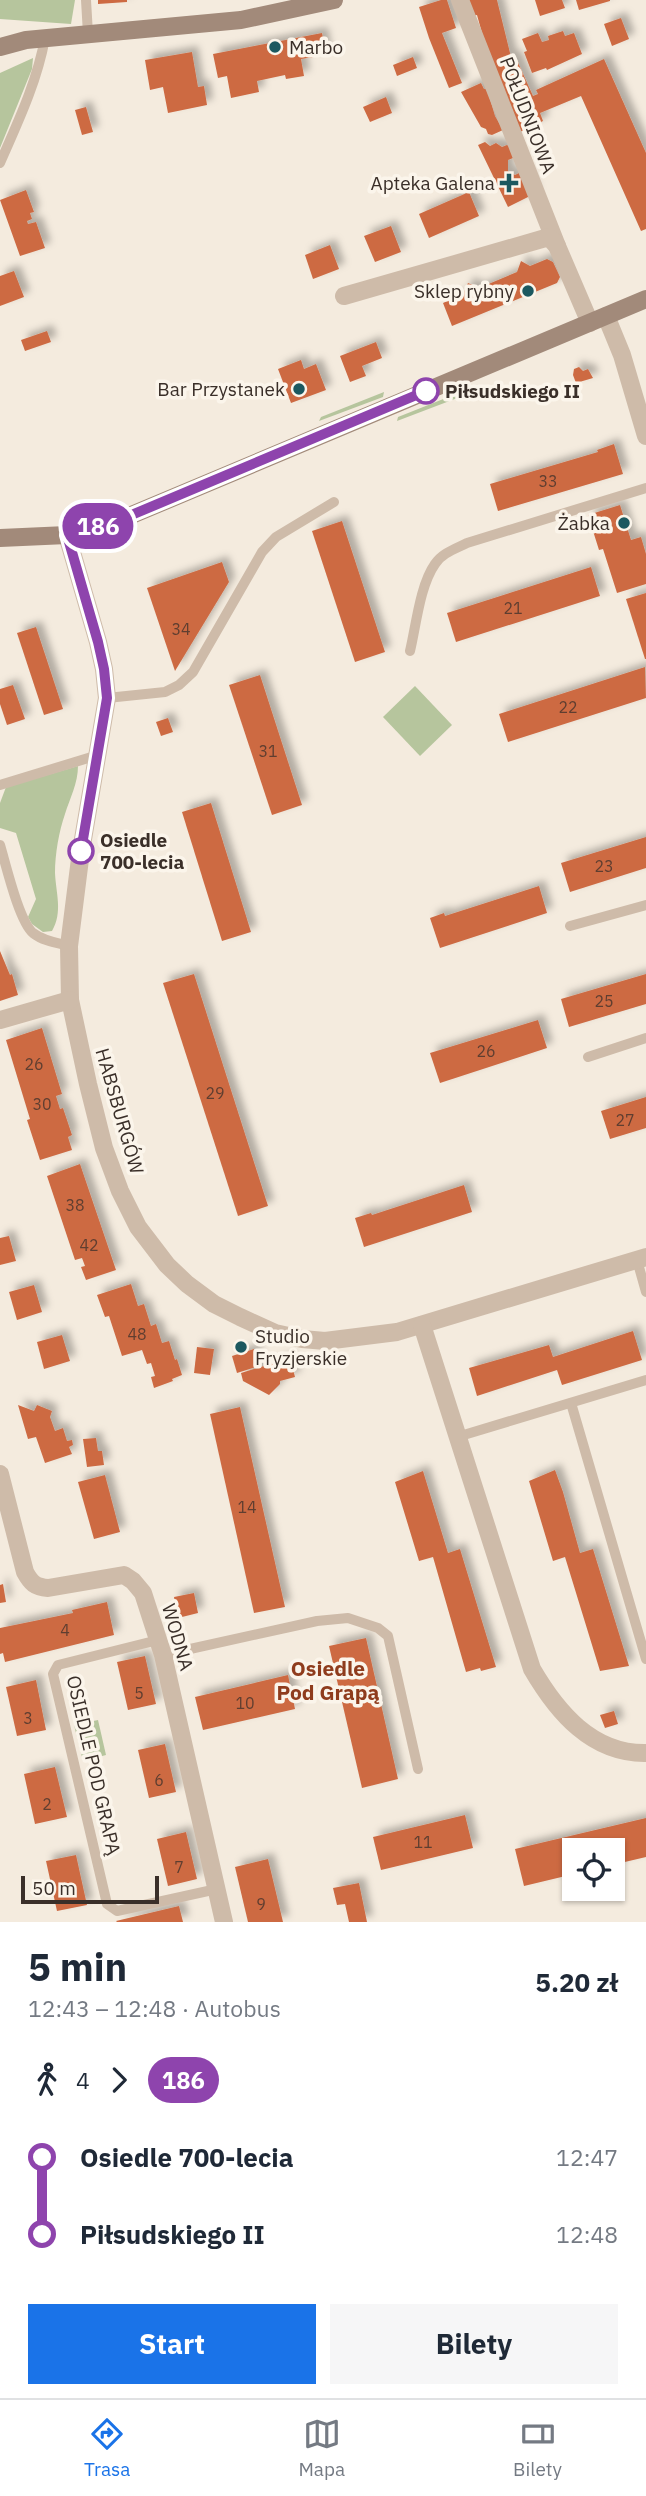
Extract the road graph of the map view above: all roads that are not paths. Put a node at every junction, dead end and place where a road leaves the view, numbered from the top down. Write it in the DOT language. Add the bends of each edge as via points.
graph roads {
  1 [pos="86,0"];
  2 [pos="331,0"];
  3 [pos="460,0"];
  4 [pos="88,34"];
  5 [pos="45,38"];
  6 [pos="0,47"];
  7 [pos="0,163"];
  8 [pos="557,246"];
  9 [pos="344,296"];
  10 [pos="646,299"];
  11 [pos="598,319"];
  12 [pos="646,436"];
  13 [pos="646,488"];
  14 [pos="334,502"];
  15 [pos="67,535"];
  16 [pos="0,538"];
  17 [pos="410,650"];
  18 [pos="107,698"];
  19 [pos="98,755"];
  20 [pos="0,786"];
  21 [pos="0,845"];
  22 [pos="646,905"];
  23 [pos="570,926"];
  24 [pos="69,946"];
  25 [pos="70,1000"];
  26 [pos="0,1020"];
  27 [pos="646,1038"];
  28 [pos="588,1057"];
  29 [pos="641,1259"];
  30 [pos="646,1292"];
  31 [pos="422,1325"];
  32 [pos="646,1380"];
  33 [pos="571,1403"];
  34 [pos="457,1437"];
  35 [pos="0,1474"];
  36 [pos="642,1631"];
  37 [pos="160,1647"];
  38 [pos="646,1658"];
  39 [pos="646,1753"];
  40 [pos="418,1769"];
  41 [pos="217,1889"];
  42 [pos="224,1922"];
  1 -- 4 [label="lane"];
  2 -- 4 [label="street" via="241,20"];
  3 -- 8 [label="street, POŁUDNIOWA"];
  4 -- 5 [label="street"];
  5 -- 6 [label="street"];
  5 -- 7 [label="lane" via="24,109"];
  8 -- 9 [label="street" via="549,237 533,240"];
  8 -- 11 [label="street, POŁUDNIOWA"];
  10 -- 11 [label="street"];
  11 -- 12 [label="street, POŁUDNIOWA" via="622,355"];
  11 -- 15 [label="street" via="122,519"];
  13 -- 17 [label="lane" via="447,552 428,578"];
  14 -- 18 [label="lane" via="276,537 262,552 193,672 178,685 159,694"];
  15 -- 16 [label="street"];
  15 -- 18 [label="street, HABSBURGÓW" via="98,642"];
  18 -- 19 [label="street, HABSBURGÓW"];
  19 -- 20 [label="lane"];
  19 -- 24 [label="street, HABSBURGÓW"];
  21 -- 24 [label="lane" via="23,920 31,932"];
  22 -- 23 [label="lane"];
  24 -- 25 [label="street, HABSBURGÓW"];
  25 -- 26 [label="street"];
  25 -- 31 [label="street, HABSBURGÓW" via="104,1148 120,1191 138,1227 187,1284 240,1317 302,1339 361,1338"];
  27 -- 28 [label="lane"];
  29 -- 30 [label="lane"];
  29 -- 31 [label="street, HABSBURGÓW"];
  31 -- 34 [label="street"];
  32 -- 33 [label="lane"];
  33 -- 34 [label="lane"];
  33 -- 36 [label="lane"];
  34 -- 39 [label="street" via="516,1621 549,1697 586,1736 628,1753"];
  35 -- 37 [label="street, WODNA" via="30,1582 48,1588 124,1575 143,1593"];
  36 -- 38 [label="lane"];
  37 -- 40 [label="lane, OSIEDLE POD GRAPĄ" via="348,1618 378,1628 388,1636"];
  37 -- 41 [label="street, WODNA"];
  37 -- 41 [label="lane, OSIEDLE POD GRAPĄ" via="58,1665 53,1674 107,1904 117,1911"];
  41 -- 42 [label="street, WODNA"];
}
